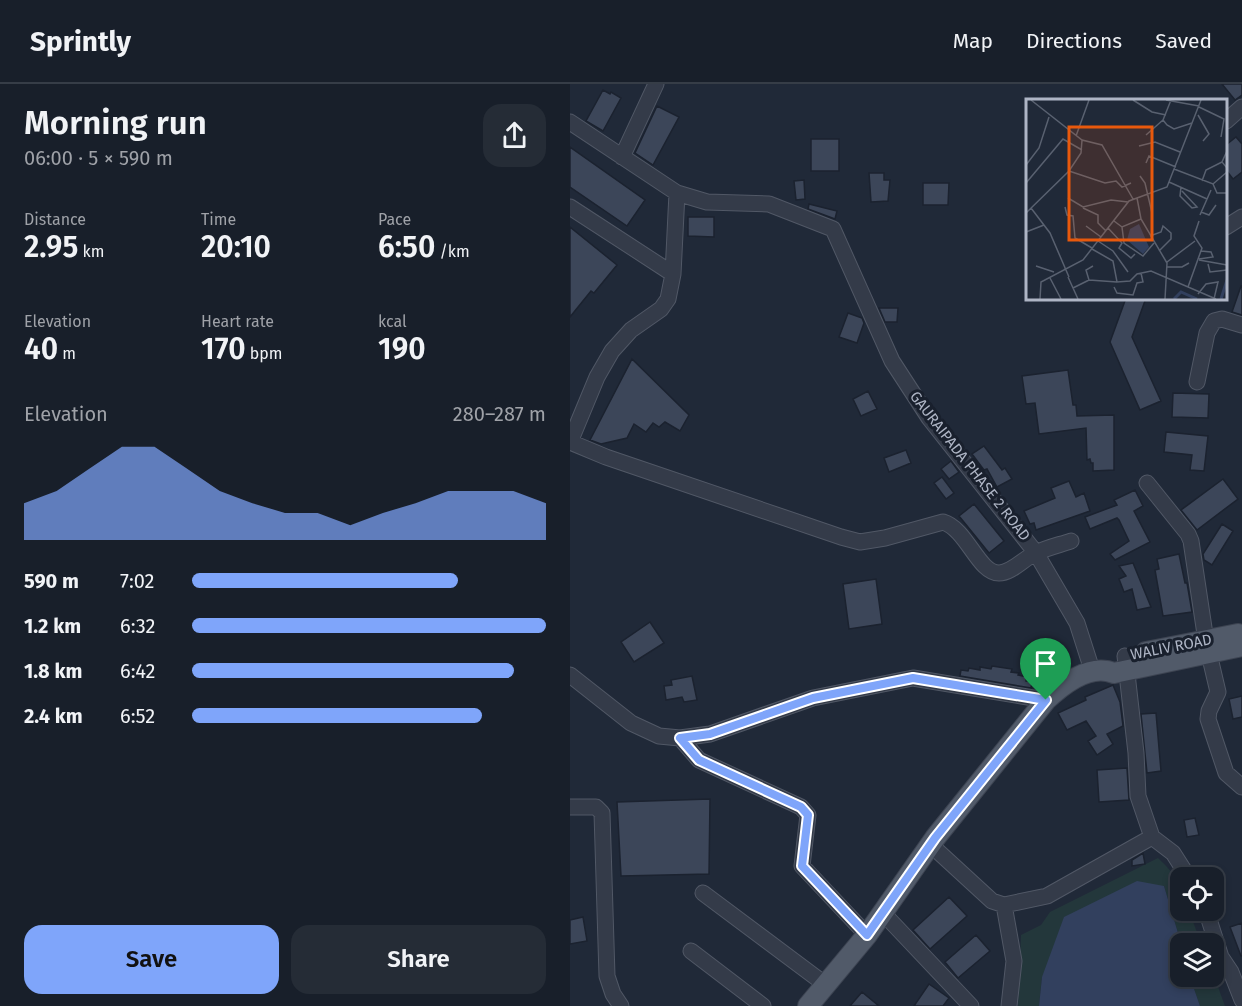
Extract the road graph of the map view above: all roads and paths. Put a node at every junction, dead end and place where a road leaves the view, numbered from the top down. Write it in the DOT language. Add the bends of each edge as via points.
graph roads {
  1 [pos="656,84"];
  2 [pos="1242,107"];
  3 [pos="1227,120"];
  4 [pos="570,122"];
  5 [pos="622,157"];
  6 [pos="677,193"];
  7 [pos="570,207"];
  8 [pos="1242,217"];
  9 [pos="1227,225"];
  10 [pos="672,274"];
  11 [pos="1242,325"];
  12 [pos="1197,382"];
  13 [pos="570,442"];
  14 [pos="1147,483"];
  15 [pos="1071,541"];
  16 [pos="1036,553"];
  17 [pos="1242,633"];
  18 [pos="1242,646"];
  19 [pos="1209,647"];
  20 [pos="1126,663"];
  21 [pos="1099,671"];
  22 [pos="570,675"];
  23 [pos="1046,700"];
  24 [pos="680,738"];
  25 [pos="1242,787"];
  26 [pos="570,807"];
  27 [pos="1152,837"];
  28 [pos="931,845"];
  29 [pos="1182,867"];
  30 [pos="704,893"];
  31 [pos="1004,905"];
  32 [pos="883,913"];
  33 [pos="1210,921"];
  34 [pos="867,935"];
  35 [pos="691,951"];
  36 [pos="1236,970"];
  37 [pos="826,985"];
  38 [pos="1242,1000"];
  39 [pos="621,1006"];
  40 [pos="763,1006"];
  41 [pos="808,1006"];
  42 [pos="971,1006"];
  43 [pos="1009,1006"];
  1 -- 5 [label="street"];
  2 -- 3 [label="street"];
  4 -- 5 [label="street, GAURAIPADA PHASE 2 ROAD"];
  5 -- 6 [label="street, GAURAIPADA PHASE 2 ROAD"];
  6 -- 10 [label="street"];
  6 -- 16 [label="street, GAURAIPADA PHASE 2 ROAD" via="707,202 769,204 833,229 892,361 929,418"];
  7 -- 10 [label="street"];
  8 -- 9 [label="street"];
  10 -- 13 [label="street" via="668,299 661,309 630,330 612,351"];
  11 -- 12 [label="street" via="1222,319 1214,321 1207,333"];
  13 -- 16 [label="street" via="850,540 885,538 943,522 958,530 990,571 1007,571"];
  14 -- 19 [label="street" via="1191,541"];
  15 -- 16 [label="street"];
  16 -- 21 [label="street, GAURAIPADA PHASE 2 ROAD" via="1077,623"];
  17 -- 19 [label="main road, WALIV ROAD"];
  18 -- 19 [label="main road, WALIV ROAD"];
  19 -- 20 [label="main road, WALIV ROAD"];
  19 -- 25 [label="street" via="1218,692 1208,719 1226,773"];
  20 -- 21 [label="main road, WALIV ROAD" via="1109,660"];
  20 -- 27 [label="street" via="1138,796"];
  21 -- 23 [label="main road, WALIV ROAD" via="1068,681"];
  22 -- 24 [label="street" via="631,723 659,736"];
  23 -- 24 [label="street" via="913,678 813,698 710,734"];
  23 -- 28 [label="main road, WALIV ROAD"];
  24 -- 34 [label="street" via="699,760 801,807 808,815 802,866"];
  26 -- 39 [label="street" via="596,807 602,813 607,976"];
  27 -- 29 [label="street" via="1173,853"];
  27 -- 31 [label="street" via="1047,896"];
  28 -- 31 [label="street" via="992,901"];
  28 -- 32 [label="main road, WALIV ROAD"];
  30 -- 37 [label="street"];
  31 -- 43 [label="street" via="1014,961"];
  32 -- 34 [label="main road, WALIV ROAD"];
  32 -- 42 [label="street"];
  33 -- 36 [label="street" via="1221,957"];
  34 -- 37 [label="main road, WALIV ROAD"];
  35 -- 40 [label="street"];
  36 -- 38 [label="street"];
  37 -- 41 [label="main road, WALIV ROAD"];
}
